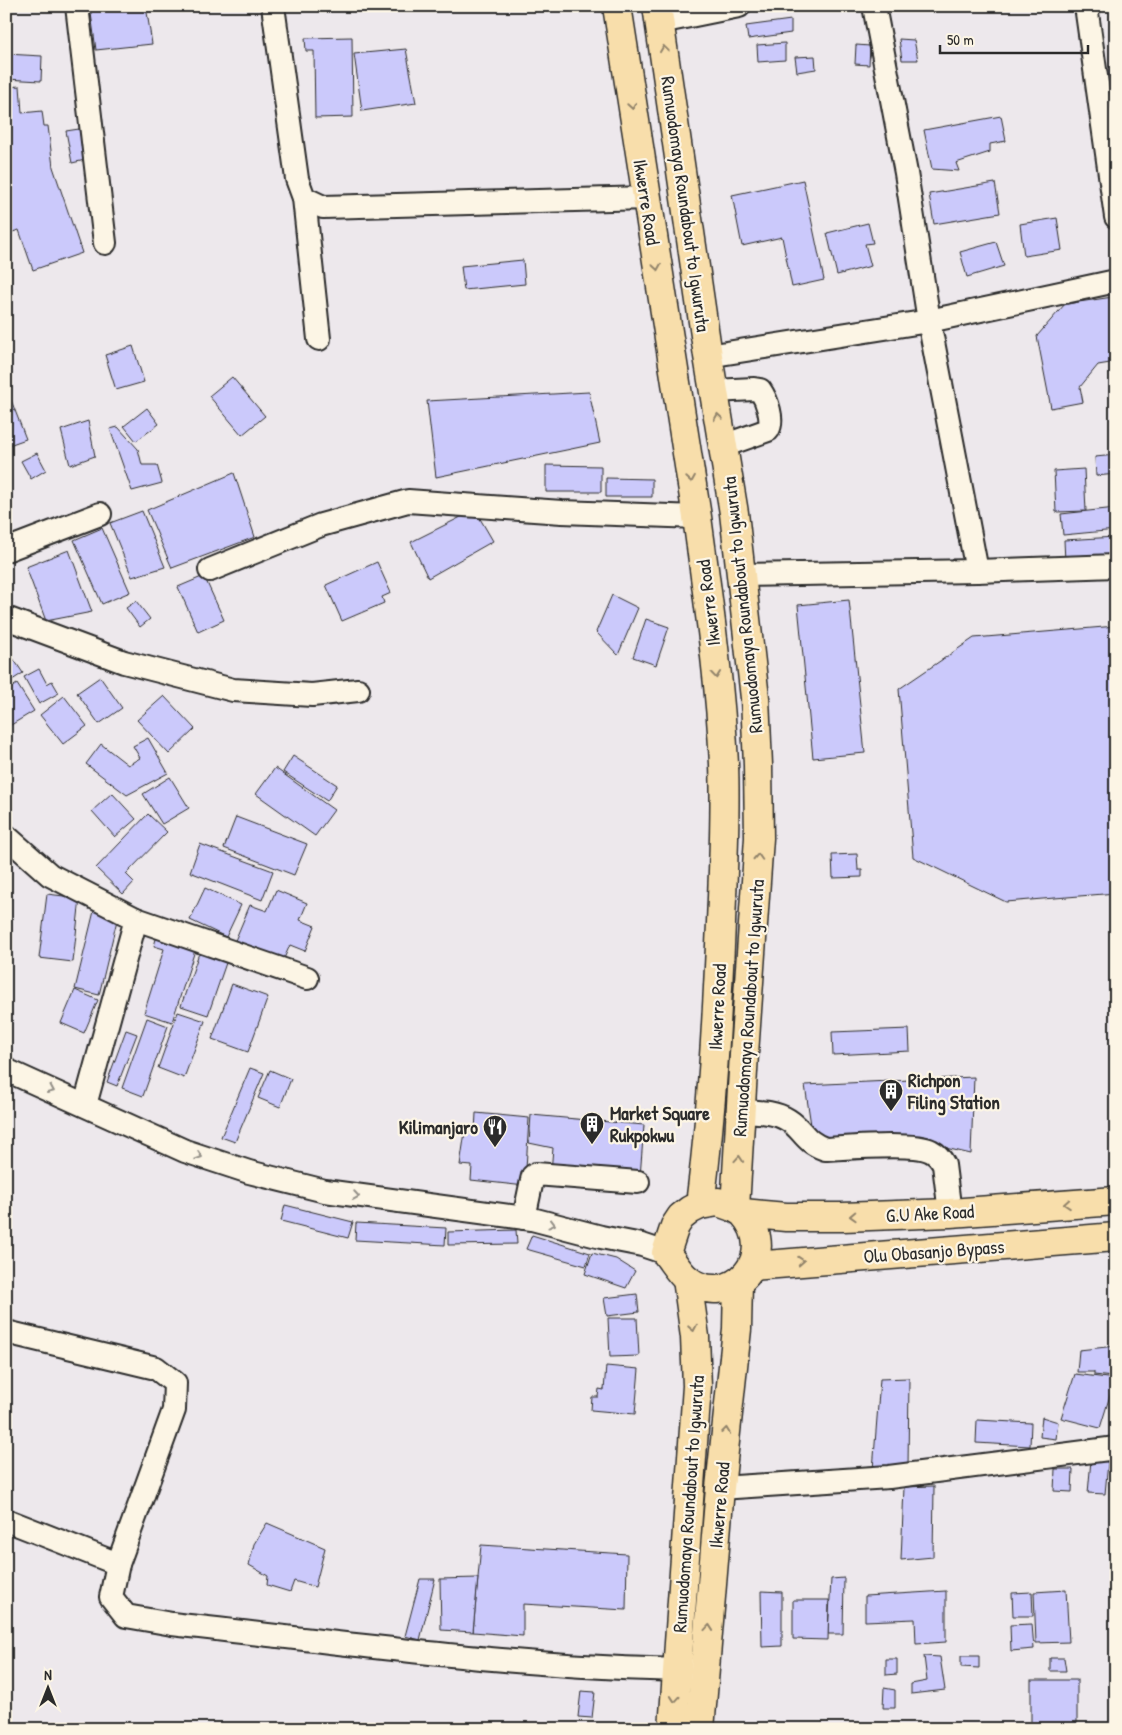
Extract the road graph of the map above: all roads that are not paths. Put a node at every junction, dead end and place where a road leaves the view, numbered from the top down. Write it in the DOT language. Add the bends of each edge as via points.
graph roads {
  1 [pos="77,6"];
  2 [pos="273,6"];
  3 [pos="616,6"];
  4 [pos="739,6"];
  5 [pos="874,6"];
  6 [pos="1086,6"];
  7 [pos="654,11"];
  8 [pos="304,198"];
  9 [pos="647,198"];
  10 [pos="1116,217"];
  11 [pos="105,243"];
  12 [pos="1116,281"];
  13 [pos="929,321"];
  14 [pos="319,339"];
  15 [pos="708,356"];
  16 [pos="714,391"];
  17 [pos="722,446"];
  18 [pos="100,514"];
  19 [pos="697,517"];
  20 [pos="6,550"];
  21 [pos="1116,566"];
  22 [pos="210,570"];
  23 [pos="977,571"];
  24 [pos="742,575"];
  25 [pos="6,618"];
  26 [pos="358,690"];
  27 [pos="6,836"];
  28 [pos="136,919"];
  29 [pos="307,978"];
  30 [pos="6,1070"];
  31 [pos="85,1105"];
  32 [pos="742,1111"];
  33 [pos="638,1182"];
  34 [pos="1116,1201"];
  35 [pos="700,1205"];
  36 [pos="739,1210"];
  37 [pos="950,1213"];
  38 [pos="524,1218"];
  39 [pos="1116,1237"];
  40 [pos="666,1253"];
  41 [pos="746,1274"];
  42 [pos="687,1279"];
  43 [pos="6,1332"];
  44 [pos="1116,1448"];
  45 [pos="720,1488"];
  46 [pos="6,1520"];
  47 [pos="118,1564"];
  48 [pos="678,1670"];
  49 [pos="706,1670"];
  50 [pos="673,1729"];
  51 [pos="700,1729"];
  1 -- 11 [label="street"];
  2 -- 8 [label="street" via="297,179"];
  3 -- 9 [label="main road, Ikwerre Road, one-way"];
  4 -- 7 [label="street"];
  5 -- 13 [label="street" via="906,173"];
  6 -- 10 [label="street"];
  15 -- 7 [label="main road, Rumuodomaya Roundabout to Igwuruta, one-way"];
  8 -- 9 [label="street" via="323,206"];
  8 -- 14 [label="street"];
  9 -- 19 [label="main road, Ikwerre Road, one-way"];
  12 -- 13 [label="street"];
  13 -- 15 [label="street"];
  13 -- 23 [label="street"];
  15 -- 16 [label="main road, Rumuodomaya Roundabout to Igwuruta"];
  17 -- 16 [label="main road, Rumuodomaya Roundabout to Igwuruta, one-way"];
  16 -- 17 [label="street" via="760,390 771,425 768,430"];
  17 -- 24 [label="main road, Rumuodomaya Roundabout to Igwuruta"];
  18 -- 20 [label="street"];
  19 -- 22 [label="street" via="408,501 321,525"];
  19 -- 35 [label="main road, Ikwerre Road, one-way" via="724,765 718,1005 712,1100"];
  21 -- 23 [label="street"];
  23 -- 24 [label="street"];
  32 -- 24 [label="main road, Rumuodomaya Roundabout to Igwuruta, one-way" via="759,838 754,698"];
  25 -- 26 [label="street" via="124,662 233,690 312,695"];
  27 -- 28 [label="street" via="50,875"];
  28 -- 29 [label="street"];
  28 -- 31 [label="street"];
  30 -- 31 [label="street, one-way"];
  31 -- 38 [label="street, one-way" via="185,1150 268,1177 325,1191"];
  36 -- 32 [label="main road, Rumuodomaya Roundabout to Igwuruta, one-way"];
  32 -- 37 [label="street" via="775,1114 787,1119 814,1145 825,1149 914,1147 930,1150 944,1165"];
  33 -- 38 [label="street" via="536,1174"];
  34 -- 37 [label="main road, G.U Ake Road, one-way"];
  35 -- 36 [label="main road" via="718,1202"];
  35 -- 40 [label="main road" via="681,1217"];
  37 -- 36 [label="main road, G.U Ake Road, one-way" via="786,1217"];
  36 -- 41 [label="main road" via="750,1220 758,1238 758,1247"];
  38 -- 40 [label="street, one-way"];
  41 -- 39 [label="main road, Olu Obasanjo Bypass, one-way"];
  40 -- 42 [label="main road"];
  41 -- 42 [label="main road" via="726,1287 699,1286"];
  45 -- 41 [label="main road, Ikwerre Road, one-way" via="736,1329"];
  42 -- 48 [label="main road, Rumuodomaya Roundabout to Igwuruta, one-way" via="695,1337 697,1386"];
  43 -- 47 [label="street" via="156,1368 176,1383 174,1410"];
  44 -- 45 [label="street" via="889,1477"];
  49 -- 45 [label="main road, Ikwerre Road, one-way"];
  46 -- 47 [label="street"];
  47 -- 48 [label="street" via="110,1597 126,1616 468,1658"];
  48 -- 49 [label="street"];
  48 -- 50 [label="main road, Rumuodomaya Roundabout to Igwuruta, one-way"];
  49 -- 51 [label="main road, Ikwerre Road"];
}
